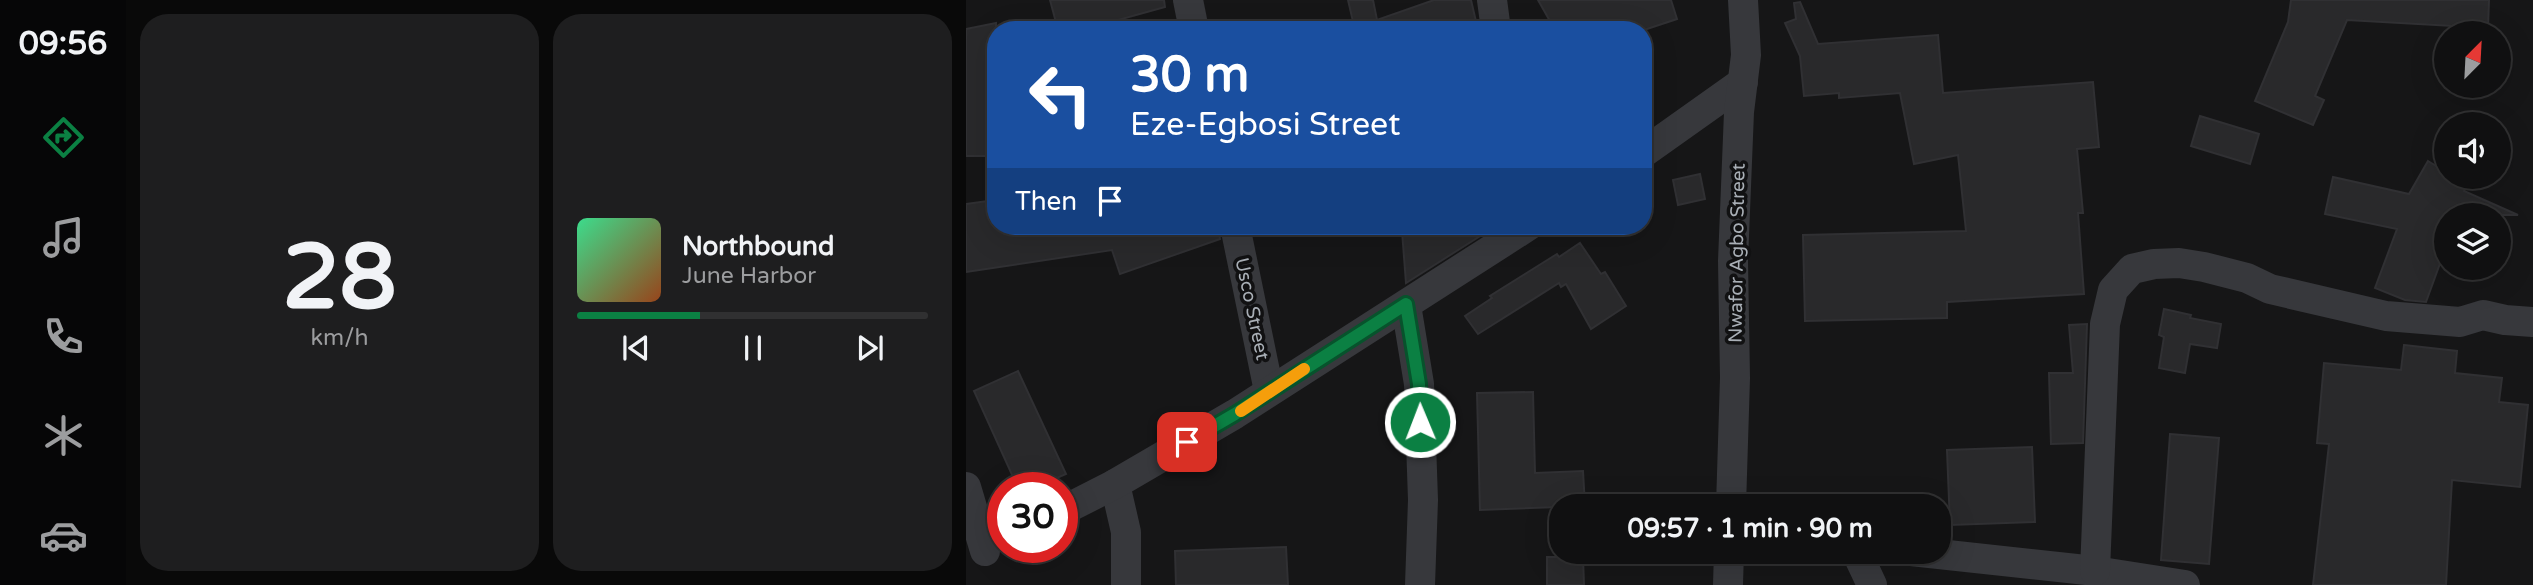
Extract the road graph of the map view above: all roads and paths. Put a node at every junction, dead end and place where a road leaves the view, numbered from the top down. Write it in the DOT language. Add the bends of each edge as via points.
graph roads {
  1 [pos="1188,0"];
  2 [pos="1492,0"];
  3 [pos="1743,0"];
  4 [pos="1192,21"];
  5 [pos="1495,21"];
  6 [pos="1744,82"];
  7 [pos="1652,147"];
  8 [pos="1237,235"];
  9 [pos="1510,235"];
  10 [pos="1406,304"];
  11 [pos="2533,322"];
  12 [pos="1269,391"];
  13 [pos="1115,484"];
  14 [pos="966,486"];
  15 [pos="1731,494"];
  16 [pos="1078,503"];
  17 [pos="984,551"];
  18 [pos="1951,555"];
  19 [pos="1729,564"];
  20 [pos="1862,564"];
  21 [pos="2095,571"];
  22 [pos="1126,585"];
  23 [pos="1420,585"];
  24 [pos="1728,585"];
  25 [pos="1872,585"];
  26 [pos="2185,585"];
  1 -- 4 [label="street"];
  2 -- 5 [label="street"];
  3 -- 6 [label="street, Nwafor Agbo Street"];
  6 -- 7 [label="street"];
  6 -- 15 [label="street, Nwafor Agbo Street" via="1733,261"];
  8 -- 12 [label="street, Usco Street"];
  9 -- 10 [label="street"];
  10 -- 12 [label="street"];
  10 -- 23 [label="street" via="1419,384"];
  11 -- 21 [label="street" via="2483,315 2460,323 2414,320 2270,289 2204,267 2179,263 2132,269 2113,290 2105,324"];
  12 -- 13 [label="street"];
  13 -- 16 [label="street"];
  13 -- 22 [label="street" via="1126,532"];
  14 -- 17 [label="street"];
  18 -- 21 [label="street"];
  19 -- 24 [label="street"];
  20 -- 25 [label="street"];
  21 -- 26 [label="street"];
}
